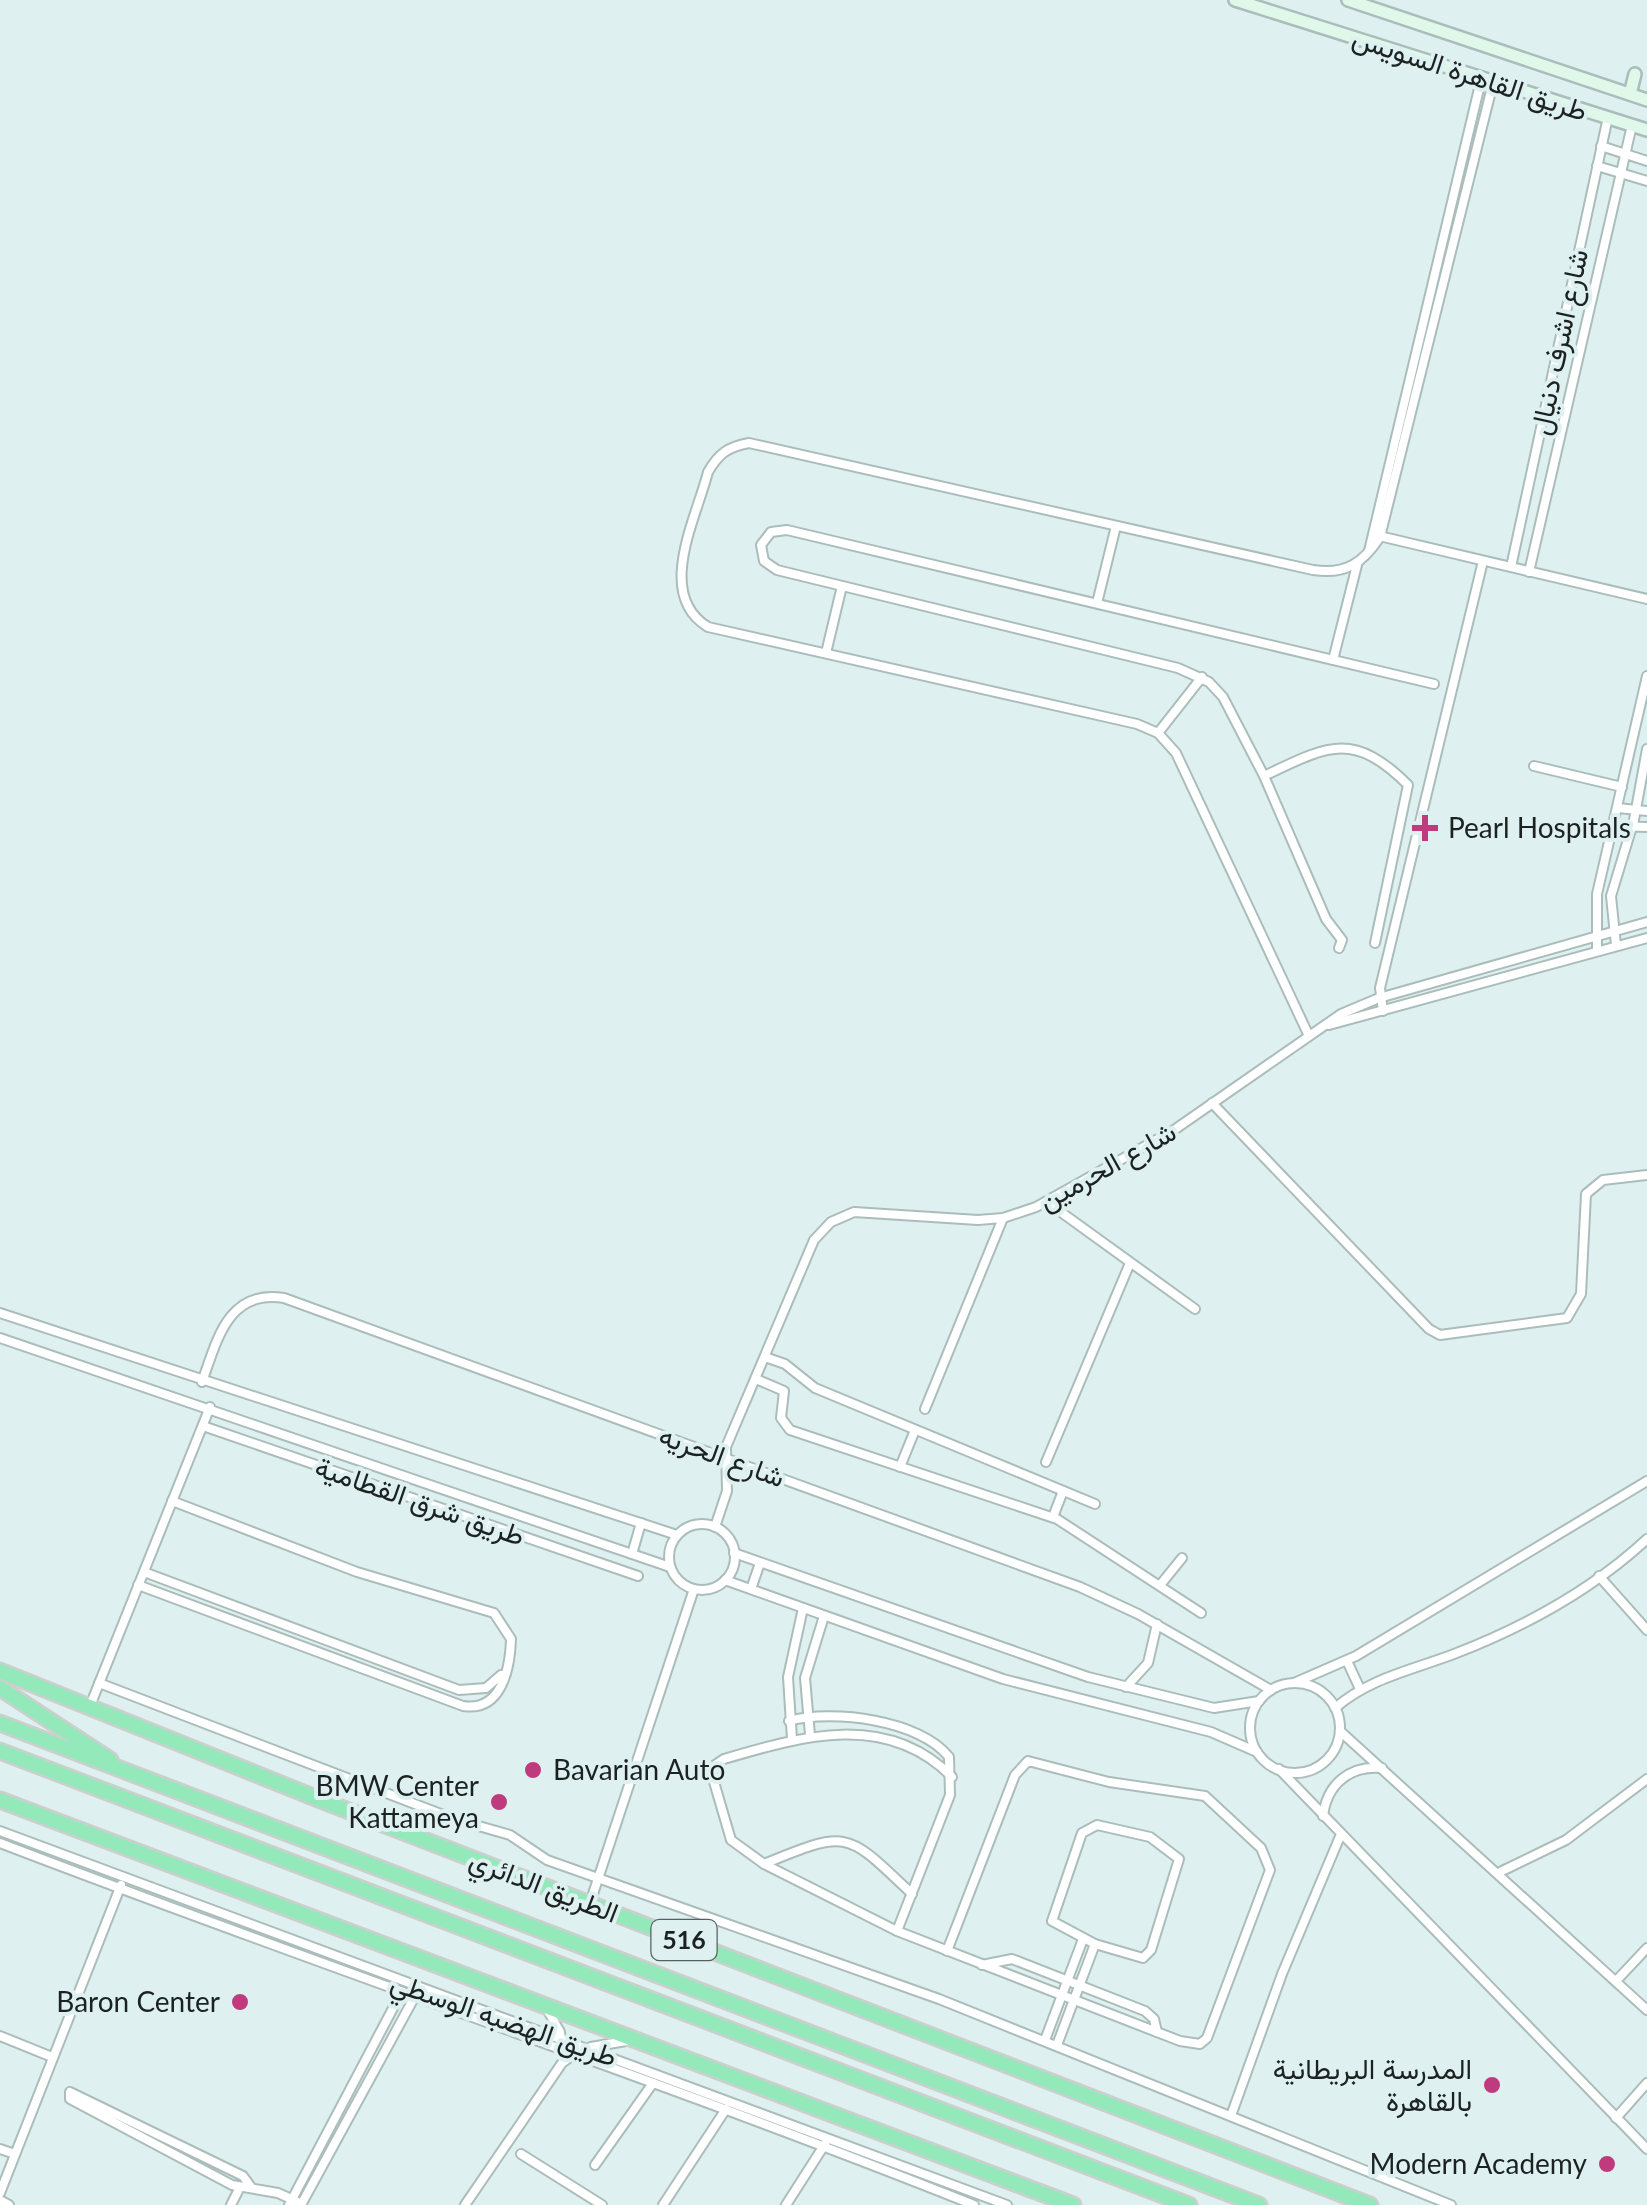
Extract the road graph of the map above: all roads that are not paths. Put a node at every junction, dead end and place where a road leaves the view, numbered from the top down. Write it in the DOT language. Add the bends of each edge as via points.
graph roads {
  1 [pos="1235,0"];
  2 [pos="1348,0"];
  3 [pos="1635,74"];
  4 [pos="1488,78"];
  5 [pos="1630,94"];
  6 [pos="1647,100"];
  7 [pos="1608,118"];
  8 [pos="1632,125"];
  9 [pos="1647,130"];
  10 [pos="1601,146"];
  11 [pos="1625,154"];
  12 [pos="1647,161"];
  13 [pos="1597,166"];
  14 [pos="1621,173"];
  15 [pos="1647,181"];
  16 [pos="1116,526"];
  17 [pos="1376,536"];
  18 [pos="1484,561"];
  19 [pos="1356,565"];
  20 [pos="1510,567"];
  21 [pos="1529,572"];
  22 [pos="842,586"];
  23 [pos="1647,599"];
  24 [pos="1097,603"];
  25 [pos="826,653"];
  26 [pos="1333,660"];
  27 [pos="1647,676"];
  28 [pos="1202,677"];
  29 [pos="1434,684"];
  30 [pos="1158,733"];
  31 [pos="1647,749"];
  32 [pos="1534,766"];
  33 [pos="1264,776"];
  34 [pos="1622,786"];
  35 [pos="1618,808"];
  36 [pos="1636,809"];
  37 [pos="1647,810"];
  38 [pos="1613,826"];
  39 [pos="1647,827"];
  40 [pos="1630,829"];
  41 [pos="1400,836"];
  42 [pos="1414,840"];
  43 [pos="1396,854"];
  44 [pos="1410,857"];
  45 [pos="1647,922"];
  46 [pos="1612,929"];
  47 [pos="1595,934"];
  48 [pos="1647,938"];
  49 [pos="1374,944"];
  50 [pos="1616,945"];
  51 [pos="1339,948"];
  52 [pos="1598,950"];
  53 [pos="1385,980"];
  54 [pos="1394,994"];
  55 [pos="1379,998"];
  56 [pos="1398,1006"];
  57 [pos="1383,1011"];
  58 [pos="1328,1025"];
  59 [pos="1310,1036"];
  60 [pos="1212,1103"];
  61 [pos="1647,1175"];
  62 [pos="1047,1202"];
  63 [pos="1003,1218"];
  64 [pos="1130,1262"];
  65 [pos="1195,1309"];
  66 [pos="0,1312"];
  67 [pos="0,1338"];
  68 [pos="765,1357"];
  69 [pos="756,1379"];
  70 [pos="202,1382"];
  71 [pos="210,1407"];
  72 [pos="924,1409"];
  73 [pos="320,1420"];
  74 [pos="203,1426"];
  75 [pos="916,1430"];
  76 [pos="312,1442"];
  77 [pos="725,1457"];
  78 [pos="1046,1462"];
  79 [pos="900,1467"];
  80 [pos="1647,1481"];
  81 [pos="1064,1491"];
  82 [pos="172,1501"];
  83 [pos="1095,1504"];
  84 [pos="1053,1517"];
  85 [pos="641,1524"];
  86 [pos="715,1527"];
  87 [pos="677,1535"];
  88 [pos="1647,1539"];
  89 [pos="734,1553"];
  90 [pos="632,1554"];
  91 [pos="1182,1558"];
  92 [pos="760,1563"];
  93 [pos="670,1567"];
  94 [pos="144,1572"];
  95 [pos="638,1576"];
  96 [pos="1600,1576"];
  97 [pos="725,1580"];
  98 [pos="1161,1584"];
  99 [pos="138,1585"];
  100 [pos="694,1589"];
  101 [pos="750,1589"];
  102 [pos="220,1601"];
  103 [pos="803,1608"];
  104 [pos="1201,1613"];
  105 [pos="215,1614"];
  106 [pos="824,1616"];
  107 [pos="1157,1624"];
  108 [pos="1647,1630"];
  109 [pos="324,1640"];
  110 [pos="319,1654"];
  111 [pos="1346,1661"];
  112 [pos="0,1671"];
  113 [pos="503,1672"];
  114 [pos="98,1683"];
  115 [pos="1294,1683"];
  116 [pos="446,1685"];
  117 [pos="1126,1687"];
  118 [pos="0,1688"];
  119 [pos="1360,1689"];
  120 [pos="1271,1690"];
  121 [pos="440,1698"];
  122 [pos="1258,1701"];
  123 [pos="90,1706"];
  124 [pos="1214,1708"];
  125 [pos="1335,1708"];
  126 [pos="807,1716"];
  127 [pos="790,1720"];
  128 [pos="0,1723"];
  129 [pos="894,1727"];
  130 [pos="1340,1731"];
  131 [pos="1212,1732"];
  132 [pos="810,1736"];
  133 [pos="792,1740"];
  134 [pos="890,1740"];
  135 [pos="0,1751"];
  136 [pos="1257,1752"];
  137 [pos="1382,1768"];
  138 [pos="1279,1769"];
  139 [pos="122,1770"];
  140 [pos="952,1777"];
  141 [pos="1647,1779"];
  142 [pos="0,1800"];
  143 [pos="1324,1816"];
  144 [pos="0,1832"];
  145 [pos="1342,1834"];
  146 [pos="0,1843"];
  147 [pos="764,1864"];
  148 [pos="1499,1872"];
  149 [pos="598,1877"];
  150 [pos="124,1879"];
  151 [pos="120,1889"];
  152 [pos="912,1894"];
  153 [pos="590,1903"];
  154 [pos="897,1931"];
  155 [pos="1083,1939"];
  156 [pos="1095,1944"];
  157 [pos="1647,1948"];
  158 [pos="947,1951"];
  159 [pos="982,1965"];
  160 [pos="1067,1980"];
  161 [pos="1616,1981"];
  162 [pos="1080,1985"];
  163 [pos="401,1993"];
  164 [pos="1062,1995"];
  165 [pos="414,1998"];
  166 [pos="1074,2000"];
  167 [pos="540,2002"];
  168 [pos="1647,2010"];
  169 [pos="1158,2032"];
  170 [pos="0,2036"];
  171 [pos="562,2038"];
  172 [pos="1045,2040"];
  173 [pos="648,2044"];
  174 [pos="1057,2044"];
  175 [pos="588,2048"];
  176 [pos="563,2052"];
  177 [pos="574,2055"];
  178 [pos="52,2057"];
  179 [pos="562,2063"];
  180 [pos="356,2077"];
  181 [pos="1647,2083"];
  182 [pos="368,2084"];
  183 [pos="653,2084"];
  184 [pos="726,2109"];
  185 [pos="1232,2113"];
  186 [pos="1616,2118"];
  187 [pos="830,2136"];
  188 [pos="322,2138"];
  189 [pos="334,2144"];
  190 [pos="824,2146"];
  191 [pos="0,2148"];
  192 [pos="1647,2149"];
  193 [pos="15,2154"];
  194 [pos="521,2154"];
  195 [pos="596,2165"];
  196 [pos="3,2176"];
  197 [pos="240,2187"];
  198 [pos="251,2187"];
  199 [pos="0,2196"];
  200 [pos="290,2202"];
  201 [pos="9,2205"];
  202 [pos="231,2205"];
  203 [pos="301,2205"];
  204 [pos="466,2205"];
  205 [pos="602,2205"];
  206 [pos="663,2205"];
  207 [pos="786,2205"];
  208 [pos="974,2205"];
  209 [pos="1008,2205"];
  210 [pos="1073,2205"];
  211 [pos="1189,2205"];
  212 [pos="1259,2205"];
  213 [pos="1370,2205"];
  214 [pos="1451,2205"];
  1 -- 4 [label="main road, طريق القاهرة السويس"];
  2 -- 5 [label="main road, طريق القاهرة السويس"];
  3 -- 5 [label="main road"];
  4 -- 7 [label="main road, طريق القاهرة السويس"];
  4 -- 17 [label="street"];
  5 -- 6 [label="main road, طريق القاهرة السويس"];
  7 -- 8 [label="main road, طريق القاهرة السويس"];
  7 -- 10 [label="street, شارع اشرف دنيال"];
  8 -- 9 [label="main road, طريق القاهرة السويس"];
  8 -- 11 [label="street, شارع اشرف دنيال"];
  10 -- 11 [label="street"];
  10 -- 13 [label="street, شارع اشرف دنيال"];
  11 -- 12 [label="street"];
  11 -- 14 [label="street, شارع اشرف دنيال"];
  13 -- 14 [label="street"];
  13 -- 20 [label="street, شارع اشرف دنيال"];
  14 -- 15 [label="street"];
  14 -- 21 [label="street, شارع اشرف دنيال"];
  16 -- 19 [label="street" via="1314,570"];
  16 -- 24 [label="street"];
  16 -- 25 [label="street" via="765,445 732,446 708,472 681,598 708,627"];
  17 -- 18 [label="street"];
  17 -- 19 [label="street"];
  18 -- 20 [label="street"];
  18 -- 42 [label="street"];
  19 -- 26 [label="street"];
  20 -- 21 [label="street"];
  21 -- 23 [label="street"];
  22 -- 24 [label="street" via="770,567 760,553 764,537 787,530"];
  22 -- 25 [label="street"];
  22 -- 28 [label="street"];
  24 -- 26 [label="street"];
  25 -- 30 [label="street"];
  26 -- 29 [label="street"];
  27 -- 34 [label="street"];
  28 -- 30 [label="street"];
  28 -- 33 [label="street" via="1222,697"];
  30 -- 59 [label="street" via="1176,753"];
  31 -- 36 [label="street"];
  32 -- 34 [label="street"];
  33 -- 41 [label="street" via="1318,750 1345,747 1371,754 1409,787"];
  33 -- 51 [label="street" via="1326,920 1342,940"];
  34 -- 35 [label="street"];
  35 -- 36 [label="street"];
  35 -- 38 [label="street"];
  36 -- 37 [label="street"];
  36 -- 40 [label="street"];
  38 -- 40 [label="street"];
  38 -- 47 [label="street"];
  39 -- 40 [label="street"];
  40 -- 46 [label="street" via="1613,885"];
  41 -- 42 [label="street"];
  41 -- 43 [label="street"];
  42 -- 44 [label="street"];
  43 -- 44 [label="street"];
  43 -- 49 [label="street"];
  44 -- 53 [label="street"];
  45 -- 46 [label="street, شارع الحرمين"];
  46 -- 47 [label="street, شارع الحرمين"];
  46 -- 50 [label="street"];
  47 -- 52 [label="street"];
  47 -- 54 [label="street, شارع الحرمين"];
  48 -- 50 [label="street, شارع الحرمين"];
  50 -- 52 [label="street, شارع الحرمين"];
  52 -- 56 [label="street, شارع الحرمين"];
  53 -- 54 [label="street"];
  53 -- 55 [label="street"];
  54 -- 55 [label="street, شارع الحرمين"];
  54 -- 56 [label="street"];
  55 -- 57 [label="street"];
  55 -- 58 [label="street, شارع الحرمين"];
  56 -- 57 [label="street, شارع الحرمين"];
  57 -- 58 [label="street, شارع الحرمين"];
  58 -- 59 [label="street, شارع الحرمين"];
  59 -- 60 [label="street, شارع الحرمين"];
  60 -- 61 [label="street" via="1440,1335 1566,1318 1581,1294 1586,1194 1603,1180"];
  60 -- 62 [label="street, شارع الحرمين"];
  62 -- 63 [label="street, شارع الحرمين"];
  62 -- 64 [label="street"];
  63 -- 68 [label="street, شارع الحرمين" via="866,1211 831,1222 814,1240"];
  63 -- 72 [label="street"];
  64 -- 65 [label="street"];
  64 -- 78 [label="street"];
  66 -- 70 [label="street"];
  67 -- 71 [label="street"];
  68 -- 69 [label="street, شارع الحرمين"];
  68 -- 75 [label="street" via="815,1388"];
  69 -- 77 [label="street, شارع الحرمين"];
  69 -- 79 [label="street" via="784,1390 780,1415 787,1428"];
  70 -- 73 [label="street"];
  70 -- 77 [label="street, شارع الحريه" via="232,1312 276,1296"];
  71 -- 74 [label="street"];
  71 -- 76 [label="street"];
  73 -- 76 [label="street"];
  73 -- 85 [label="street"];
  74 -- 82 [label="street"];
  74 -- 95 [label="street, طريق شرق القطامية"];
  75 -- 79 [label="street"];
  75 -- 81 [label="street"];
  76 -- 90 [label="street"];
  77 -- 86 [label="street, شارع الحرمين" via="727,1491"];
  77 -- 107 [label="street, شارع الحريه" via="1080,1587"];
  79 -- 84 [label="street"];
  80 -- 111 [label="street"];
  81 -- 83 [label="street"];
  81 -- 84 [label="street"];
  82 -- 94 [label="street"];
  82 -- 113 [label="street" via="357,1572 494,1613 511,1638"];
  84 -- 98 [label="street"];
  85 -- 87 [label="street"];
  85 -- 90 [label="street"];
  86 -- 87 [label="street" via="694,1525"];
  86 -- 89 [label="street"];
  87 -- 93 [label="street"];
  88 -- 96 [label="street"];
  89 -- 92 [label="street"];
  89 -- 97 [label="street"];
  90 -- 93 [label="street"];
  91 -- 98 [label="street"];
  92 -- 101 [label="street"];
  92 -- 117 [label="street"];
  93 -- 100 [label="street"];
  94 -- 99 [label="street"];
  94 -- 102 [label="street"];
  96 -- 108 [label="street"];
  96 -- 119 [label="street" via="1516,1626"];
  97 -- 100 [label="street"];
  97 -- 101 [label="street"];
  98 -- 104 [label="street"];
  99 -- 105 [label="street"];
  99 -- 114 [label="street"];
  100 -- 149 [label="street"];
  101 -- 103 [label="street"];
  102 -- 105 [label="street"];
  102 -- 109 [label="street"];
  103 -- 106 [label="street"];
  103 -- 127 [label="street" via="790,1664"];
  105 -- 110 [label="street"];
  106 -- 126 [label="street" via="807,1667"];
  106 -- 131 [label="street" via="1042,1691"];
  107 -- 117 [label="street" via="1152,1656"];
  107 -- 120 [label="street, شارع الحريه"];
  109 -- 110 [label="street"];
  109 -- 116 [label="street"];
  110 -- 121 [label="street"];
  111 -- 115 [label="street"];
  111 -- 119 [label="street"];
  112 -- 123 [label="highway, الطريق الدائري / 516"];
  113 -- 116 [label="street" via="480,1690"];
  113 -- 121 [label="street" via="497,1697 486,1706"];
  114 -- 123 [label="street"];
  114 -- 149 [label="street" via="454,1820 498,1830 542,1858"];
  115 -- 120 [label="street"];
  115 -- 125 [label="street" via="1318,1690"];
  116 -- 121 [label="street"];
  117 -- 124 [label="street"];
  118 -- 139 [label="highway, 516"];
  119 -- 125 [label="street"];
  120 -- 122 [label="street"];
  122 -- 124 [label="street"];
  122 -- 136 [label="street" via="1250,1726"];
  123 -- 153 [label="highway, الطريق الدائري / 516"];
  124 -- 131 [label="street"];
  125 -- 130 [label="street"];
  126 -- 127 [label="street"];
  126 -- 129 [label="street"];
  126 -- 132 [label="street"];
  127 -- 133 [label="street"];
  128 -- 139 [label="highway, الطريق الدائري / 516"];
  129 -- 134 [label="street"];
  129 -- 140 [label="street" via="942,1749 952,1762"];
  130 -- 137 [label="street"];
  130 -- 138 [label="street" via="1319,1765"];
  131 -- 136 [label="street"];
  132 -- 133 [label="street"];
  132 -- 134 [label="street" via="842,1732"];
  133 -- 147 [label="street" via="720,1760 712,1772 726,1833"];
  134 -- 140 [label="street" via="919,1751"];
  135 -- 211 [label="highway, 516"];
  136 -- 138 [label="street"];
  137 -- 143 [label="street" via="1341,1778"];
  137 -- 148 [label="street"];
  138 -- 143 [label="street"];
  139 -- 212 [label="highway, الطريق الدائري / 516"];
  140 -- 152 [label="street"];
  141 -- 148 [label="street" via="1566,1840"];
  142 -- 167 [label="highway"];
  143 -- 145 [label="street"];
  144 -- 150 [label="street, طريق الهضبه الوسطي"];
  145 -- 185 [label="street"];
  145 -- 186 [label="street"];
  146 -- 151 [label="street, طريق الهضبه الوسطي"];
  147 -- 152 [label="street" via="818,1842 846,1840"];
  147 -- 154 [label="street"];
  148 -- 161 [label="street"];
  149 -- 153 [label="street"];
  149 -- 172 [label="street"];
  150 -- 151 [label="street"];
  150 -- 171 [label="street, طريق الهضبه الوسطي"];
  151 -- 163 [label="street, طريق الهضبه الوسطي"];
  151 -- 178 [label="street"];
  152 -- 154 [label="street"];
  153 -- 213 [label="highway, الطريق الدائري / 516"];
  154 -- 158 [label="street"];
  155 -- 156 [label="street"];
  155 -- 156 [label="street" via="1052,1919 1085,1830 1124,1828 1173,1851 1178,1869 1149,1953 1136,1958"];
  155 -- 160 [label="street"];
  156 -- 162 [label="street"];
  157 -- 161 [label="street"];
  158 -- 159 [label="street"];
  158 -- 169 [label="street" via="1024,1762 1205,1796 1261,1848 1269,1875 1205,2041 1190,2044"];
  159 -- 160 [label="street" via="1008,1958"];
  159 -- 164 [label="street"];
  160 -- 162 [label="street"];
  160 -- 164 [label="street"];
  161 -- 168 [label="street"];
  162 -- 166 [label="street"];
  162 -- 169 [label="street" via="1145,2011"];
  163 -- 165 [label="street, طريق الهضبه الوسطي"];
  163 -- 180 [label="street"];
  164 -- 166 [label="street"];
  164 -- 172 [label="street"];
  165 -- 176 [label="street, طريق الهضبه الوسطي"];
  165 -- 182 [label="street"];
  166 -- 169 [label="street"];
  166 -- 174 [label="street"];
  167 -- 171 [label="street"];
  167 -- 173 [label="highway"];
  170 -- 178 [label="street"];
  171 -- 175 [label="street, طريق الهضبه الوسطي"];
  171 -- 176 [label="street"];
  172 -- 174 [label="street"];
  173 -- 175 [label="street"];
  173 -- 210 [label="highway"];
  174 -- 185 [label="street"];
  175 -- 177 [label="street"];
  175 -- 187 [label="street, طريق الهضبه الوسطي"];
  176 -- 177 [label="street, طريق الهضبه الوسطي"];
  176 -- 179 [label="street"];
  177 -- 179 [label="street"];
  177 -- 183 [label="street, طريق الهضبه الوسطي"];
  178 -- 193 [label="street"];
  179 -- 204 [label="street"];
  180 -- 182 [label="street"];
  180 -- 188 [label="street"];
  181 -- 186 [label="street"];
  182 -- 189 [label="street"];
  183 -- 184 [label="street, طريق الهضبه الوسطي"];
  183 -- 195 [label="street"];
  184 -- 190 [label="street, طريق الهضبه الوسطي"];
  184 -- 206 [label="street"];
  185 -- 214 [label="street"];
  186 -- 192 [label="street"];
  187 -- 190 [label="street"];
  187 -- 209 [label="street, طريق الهضبه الوسطي"];
  188 -- 189 [label="street"];
  188 -- 200 [label="street"];
  189 -- 203 [label="street"];
  190 -- 207 [label="street"];
  190 -- 208 [label="street, طريق الهضبه الوسطي"];
  191 -- 193 [label="street"];
  193 -- 196 [label="street"];
  194 -- 205 [label="street"];
  196 -- 199 [label="street"];
  197 -- 198 [label="street"];
  197 -- 198 [label="street" via="68,2094 74,2091 243,2176"];
  197 -- 202 [label="street"];
  198 -- 200 [label="street"];
  199 -- 201 [label="street"];
  200 -- 203 [label="street"];
}
